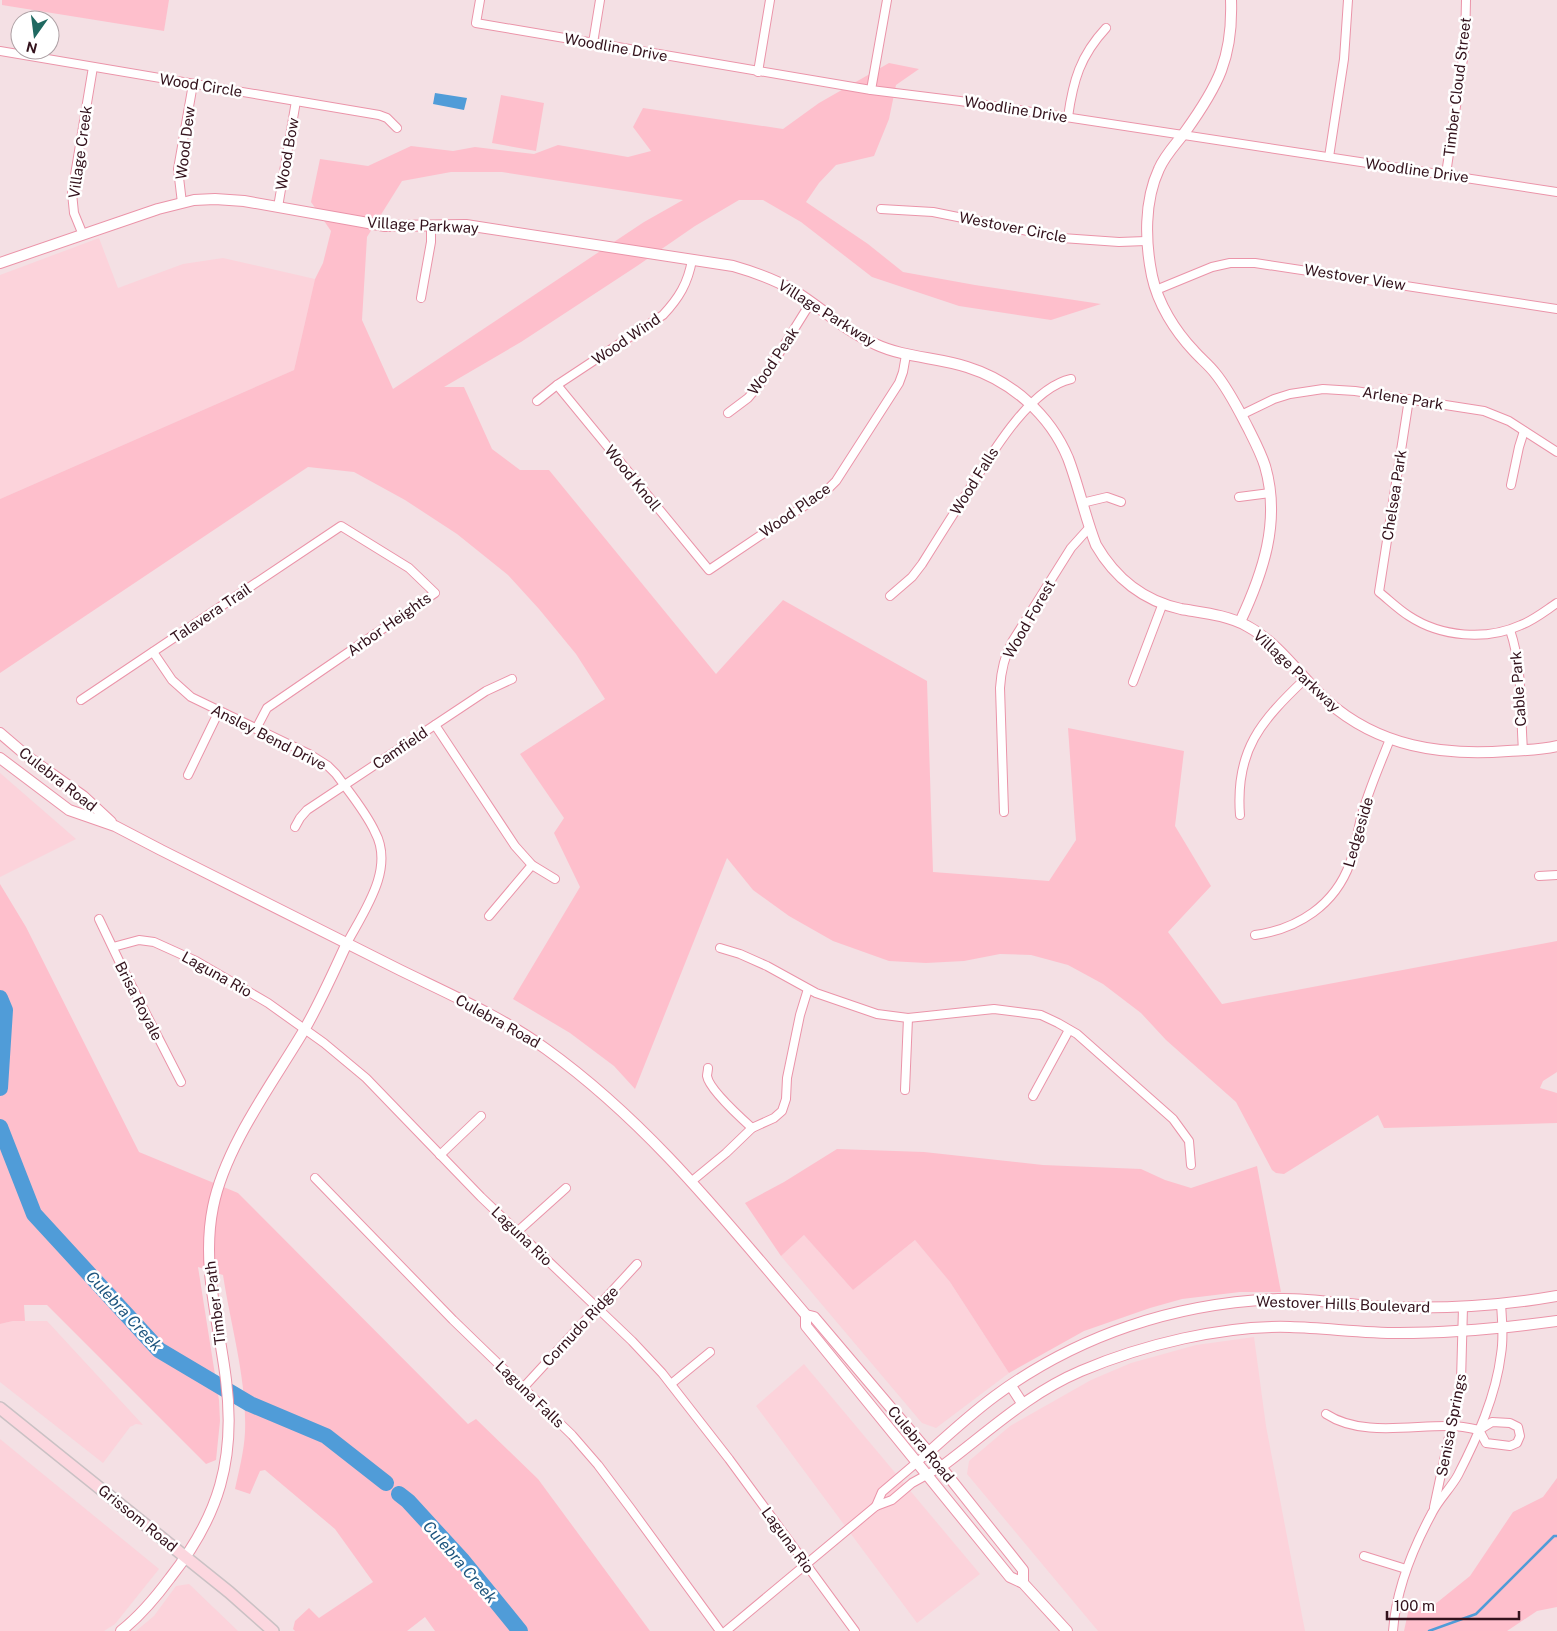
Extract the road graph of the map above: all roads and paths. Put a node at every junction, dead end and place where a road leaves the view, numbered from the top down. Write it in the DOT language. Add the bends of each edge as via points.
graph roads {
  1 [pos="480,0"];
  2 [pos="600,0"];
  3 [pos="770,0"];
  4 [pos="888,0"];
  5 [pos="1231,0"];
  6 [pos="1348,0"];
  7 [pos="1466,0"];
  8 [pos="1106,28"];
  9 [pos="593,43"];
  10 [pos="0,51"];
  11 [pos="93,67"];
  12 [pos="758,72"];
  13 [pos="193,84"];
  14 [pos="871,90"];
  15 [pos="296,101"];
  16 [pos="1068,117"];
  17 [pos="397,128"];
  18 [pos="1183,134"];
  19 [pos="1330,157"];
  20 [pos="1446,174"];
  21 [pos="1557,192"];
  22 [pos="182,203"];
  23 [pos="278,208"];
  24 [pos="881,209"];
  25 [pos="431,226"];
  26 [pos="82,235"];
  27 [pos="1146,241"];
  28 [pos="692,260"];
  29 [pos="0,263"];
  30 [pos="1156,290"];
  31 [pos="421,298"];
  32 [pos="811,302"];
  33 [pos="1557,309"];
  34 [pos="906,355"];
  35 [pos="1071,379"];
  36 [pos="557,385"];
  37 [pos="1409,399"];
  38 [pos="537,401"];
  39 [pos="1032,405"];
  40 [pos="728,413"];
  41 [pos="1241,415"];
  42 [pos="1524,431"];
  43 [pos="1557,452"];
  44 [pos="1511,485"];
  45 [pos="1270,493"];
  46 [pos="1239,497"];
  47 [pos="1121,502"];
  48 [pos="1082,503"];
  49 [pos="340,526"];
  50 [pos="1090,528"];
  51 [pos="709,570"];
  52 [pos="890,596"];
  53 [pos="1162,603"];
  54 [pos="1557,603"];
  55 [pos="1240,622"];
  56 [pos="1510,630"];
  57 [pos="153,652"];
  58 [pos="512,679"];
  59 [pos="1306,679"];
  60 [pos="1133,682"];
  61 [pos="81,700"];
  62 [pos="219,711"];
  63 [pos="435,724"];
  64 [pos="256,729"];
  65 [pos="0,733"];
  66 [pos="1390,739"];
  67 [pos="1557,746"];
  68 [pos="1523,750"];
  69 [pos="0,758"];
  70 [pos="188,775"];
  71 [pos="344,785"];
  72 [pos="1004,812"];
  73 [pos="1240,815"];
  74 [pos="115,826"];
  75 [pos="295,827"];
  76 [pos="532,865"];
  77 [pos="1557,875"];
  78 [pos="1539,876"];
  79 [pos="555,879"];
  80 [pos="489,916"];
  81 [pos="99,918"];
  82 [pos="1254,935"];
  83 [pos="347,943"];
  84 [pos="113,947"];
  85 [pos="720,948"];
  86 [pos="808,989"];
  87 [pos="908,1018"];
  88 [pos="305,1029"];
  89 [pos="1069,1030"];
  90 [pos="708,1068"];
  91 [pos="181,1082"];
  92 [pos="905,1090"];
  93 [pos="1033,1096"];
  94 [pos="481,1116"];
  95 [pos="752,1128"];
  96 [pos="440,1155"];
  97 [pos="1191,1165"];
  98 [pos="315,1178"];
  99 [pos="692,1181"];
  100 [pos="566,1188"];
  101 [pos="517,1232"];
  102 [pos="637,1264"];
  103 [pos="1557,1296"];
  104 [pos="1501,1304"];
  105 [pos="1463,1307"];
  106 [pos="597,1308"];
  107 [pos="806,1315"];
  108 [pos="1557,1321"];
  109 [pos="1503,1329"];
  110 [pos="1463,1330"];
  111 [pos="710,1352"];
  112 [pos="671,1384"];
  113 [pos="1011,1386"];
  114 [pos="523,1388"];
  115 [pos="1022,1403"];
  116 [pos="0,1408"];
  117 [pos="1326,1414"];
  118 [pos="1452,1426"];
  119 [pos="1478,1430"];
  120 [pos="929,1452"];
  121 [pos="917,1462"];
  122 [pos="941,1467"];
  123 [pos="927,1474"];
  124 [pos="876,1506"];
  125 [pos="1433,1511"];
  126 [pos="1364,1556"];
  127 [pos="186,1558"];
  128 [pos="806,1564"];
  129 [pos="1406,1569"];
  130 [pos="1023,1583"];
  131 [pos="121,1631"];
  132 [pos="273,1631"];
  133 [pos="720,1631"];
  134 [pos="726,1631"];
  135 [pos="855,1631"];
  136 [pos="1067,1631"];
  137 [pos="1393,1631"];
  1 -- 9 [label="street, Woodline Drive" via="476,23"];
  2 -- 9 [label="street"];
  3 -- 12 [label="street"];
  4 -- 14 [label="street"];
  5 -- 18 [label="main road" via="1230,38 1222,70 1207,101"];
  6 -- 19 [label="street" via="1344,59"];
  7 -- 20 [label="street, Timber Cloud Street" via="1465,45"];
  8 -- 16 [label="street" via="1090,47 1078,70"];
  9 -- 12 [label="street, Woodline Drive"];
  10 -- 11 [label="street, Wood Circle"];
  11 -- 13 [label="street, Wood Circle"];
  11 -- 26 [label="street, Village Creek" via="72,193 74,213"];
  12 -- 14 [label="street, Woodline Drive"];
  13 -- 15 [label="street, Wood Circle"];
  13 -- 22 [label="street, Wood Dew" via="178,169"];
  14 -- 16 [label="street, Woodline Drive"];
  15 -- 17 [label="street, Wood Circle" via="379,115"];
  15 -- 23 [label="street, Wood Bow"];
  16 -- 18 [label="street, Woodline Drive"];
  18 -- 19 [label="street, Woodline Drive"];
  18 -- 27 [label="main road" via="1159,169 1148,208"];
  19 -- 20 [label="street, Woodline Drive"];
  20 -- 21 [label="street, Woodline Drive"];
  22 -- 23 [label="main road, Village Parkway" via="215,199"];
  22 -- 26 [label="main road, Village Parkway"];
  23 -- 25 [label="main road, Village Parkway" via="385,226"];
  24 -- 27 [label="street, Westover Circle" via="933,212 1062,238"];
  25 -- 28 [label="main road, Village Parkway" via="483,228"];
  25 -- 31 [label="street"];
  26 -- 29 [label="main road, Village Parkway"];
  27 -- 30 [label="main road"];
  28 -- 32 [label="main road, Village Parkway" via="754,272"];
  28 -- 36 [label="street, Wood Wind" via="684,289 663,315"];
  30 -- 33 [label="street, Westover View" via="1212,267 1255,263"];
  30 -- 41 [label="main road" via="1174,325 1215,374"];
  32 -- 34 [label="main road, Village Parkway" via="857,335"];
  32 -- 40 [label="street, Wood Peak" via="760,384"];
  34 -- 39 [label="main road, Village Parkway" via="974,369 1005,384"];
  34 -- 51 [label="street, Wood Place" via="899,383 836,481 825,492"];
  35 -- 39 [label="street, Wood Falls" via="1049,388"];
  36 -- 38 [label="street, Wood Wind"];
  36 -- 51 [label="street, Wood Knoll"];
  37 -- 41 [label="street, Arlene Park" via="1340,390 1306,391 1274,399"];
  37 -- 42 [label="street, Arlene Park" via="1484,411"];
  37 -- 56 [label="street, Chelsea Park" via="1379,592 1410,617 1445,632 1483,635"];
  39 -- 48 [label="main road, Village Parkway" via="1060,443"];
  39 -- 52 [label="street, Wood Falls" via="1001,438 922,564"];
  41 -- 45 [label="main road" via="1264,464"];
  42 -- 43 [label="street, Arlene Park"];
  42 -- 44 [label="street"];
  45 -- 46 [label="street"];
  45 -- 55 [label="main road" via="1266,556"];
  47 -- 48 [label="street" via="1107,497"];
  48 -- 50 [label="main road, Village Parkway"];
  49 -- 57 [label="street, Talavera Trail"];
  49 -- 64 [label="street, Arbor Heights" via="409,568 435,593 268,708"];
  50 -- 53 [label="main road, Village Parkway" via="1102,556 1118,576"];
  50 -- 72 [label="street, Wood Forest" via="1071,548 1005,658 1000,688"];
  53 -- 55 [label="main road, Village Parkway"];
  53 -- 60 [label="street"];
  54 -- 56 [label="street"];
  55 -- 59 [label="main road, Village Parkway" via="1269,641"];
  56 -- 68 [label="street, Cable Park" via="1519,668"];
  57 -- 61 [label="street, Talavera Trail"];
  57 -- 62 [label="street, Ansley Bend Drive" via="183,691"];
  58 -- 63 [label="street, Camfield" via="486,691"];
  59 -- 66 [label="main road, Village Parkway" via="1346,716"];
  59 -- 73 [label="street" via="1271,713 1249,747 1240,780"];
  62 -- 64 [label="street, Ansley Bend Drive"];
  62 -- 70 [label="street"];
  63 -- 71 [label="street, Camfield"];
  63 -- 76 [label="street" via="515,846"];
  64 -- 71 [label="street, Ansley Bend Drive" via="320,760"];
  65 -- 74 [label="main road, Culebra Road" via="82,796"];
  66 -- 68 [label="main road, Village Parkway" via="1455,752"];
  66 -- 82 [label="street, Ledgeside" via="1366,799 1351,862 1337,888 1318,910 1299,922 1277,931"];
  67 -- 68 [label="main road, Village Parkway"];
  69 -- 74 [label="main road, Culebra Road" via="69,810"];
  71 -- 75 [label="street, Camfield" via="307,810"];
  71 -- 83 [label="street, Ansley Bend Drive" via="376,832 381,857 378,879"];
  74 -- 83 [label="main road, Culebra Road"];
  76 -- 79 [label="street"];
  76 -- 80 [label="street"];
  77 -- 78 [label="street"];
  81 -- 84 [label="street, Brisa Royale"];
  83 -- 88 [label="main road, Timber Path"];
  83 -- 99 [label="main road, Culebra Road" via="479,1009 545,1048 608,1098"];
  84 -- 88 [label="street, Laguna Rio" via="139,940 154,942 230,980"];
  84 -- 91 [label="street, Brisa Royale"];
  85 -- 86 [label="street" via="758,962"];
  86 -- 87 [label="street" via="877,1014"];
  86 -- 95 [label="street" via="798,1024 782,1112"];
  87 -- 89 [label="street" via="994,1009 1041,1015"];
  87 -- 92 [label="street"];
  88 -- 96 [label="street, Laguna Rio" via="366,1078"];
  88 -- 127 [label="main road, Timber Path" via="237,1143 213,1207 209,1272 226,1379 230,1435 216,1502"];
  89 -- 93 [label="street"];
  89 -- 97 [label="street" via="1115,1066 1173,1119 1189,1141"];
  90 -- 95 [label="street" via="707,1077 715,1090"];
  94 -- 96 [label="street"];
  95 -- 99 [label="street"];
  96 -- 101 [label="street, Laguna Rio"];
  98 -- 114 [label="street, Laguna Falls" via="452,1320"];
  99 -- 107 [label="main road, Culebra Road"];
  100 -- 101 [label="street"];
  101 -- 106 [label="street, Laguna Rio"];
  102 -- 106 [label="street, Cornudo Ridge"];
  103 -- 104 [label="main road, Westover Hills Boulevard"];
  104 -- 105 [label="main road, Westover Hills Boulevard"];
  104 -- 109 [label="street, Senisa Springs"];
  105 -- 110 [label="street, Senisa Springs"];
  105 -- 113 [label="main road, Westover Hills Boulevard" via="1387,1307 1279,1299 1196,1308 1131,1324 1097,1338 1069,1350"];
  106 -- 112 [label="street, Laguna Rio" via="632,1340"];
  106 -- 114 [label="street, Cornudo Ridge"];
  107 -- 120 [label="main road, Culebra Road" via="814,1317"];
  107 -- 121 [label="main road, Culebra Road" via="806,1326"];
  108 -- 109 [label="main road, Westover Hills Boulevard"];
  109 -- 110 [label="main road, Westover Hills Boulevard"];
  109 -- 119 [label="street, Senisa Springs" via="1502,1354 1492,1397"];
  110 -- 115 [label="main road, Westover Hills Boulevard" via="1397,1333 1288,1326 1222,1332 1127,1354 1079,1372"];
  110 -- 118 [label="street, Senisa Springs" via="1461,1381"];
  111 -- 112 [label="street"];
  112 -- 128 [label="street, Laguna Rio"];
  113 -- 115 [label="main road"];
  113 -- 120 [label="main road, Westover Hills Boulevard"];
  114 -- 133 [label="street, Laguna Falls" via="598,1465"];
  115 -- 122 [label="main road, Westover Hills Boulevard"];
  116 -- 127 [label="main road, Grissom Road"];
  117 -- 118 [label="street" via="1350,1425 1397,1428"];
  118 -- 119 [label="street"];
  118 -- 125 [label="street, Senisa Springs"];
  119 -- 119 [label="street, Senisa Springs" via="1486,1443 1510,1446 1517,1443 1520,1436 1518,1427 1510,1423 1492,1422"];
  119 -- 125 [label="street, Senisa Springs" via="1457,1476"];
  120 -- 121 [label="street"];
  120 -- 122 [label="main road, Culebra Road"];
  121 -- 123 [label="main road, Culebra Road"];
  121 -- 124 [label="street" via="882,1492"];
  122 -- 123 [label="street"];
  122 -- 130 [label="main road, Culebra Road" via="1023,1570"];
  123 -- 124 [label="street" via="892,1500"];
  123 -- 130 [label="main road, Culebra Road" via="1010,1577"];
  124 -- 128 [label="street"];
  125 -- 129 [label="street, Senisa Springs"];
  126 -- 129 [label="street"];
  127 -- 131 [label="main road, Timber Path" via="151,1603"];
  127 -- 132 [label="main road, Grissom Road"];
  128 -- 134 [label="street"];
  128 -- 135 [label="street, Laguna Rio"];
  129 -- 137 [label="street, Senisa Springs"];
  130 -- 136 [label="main road, Culebra Road"];
}
